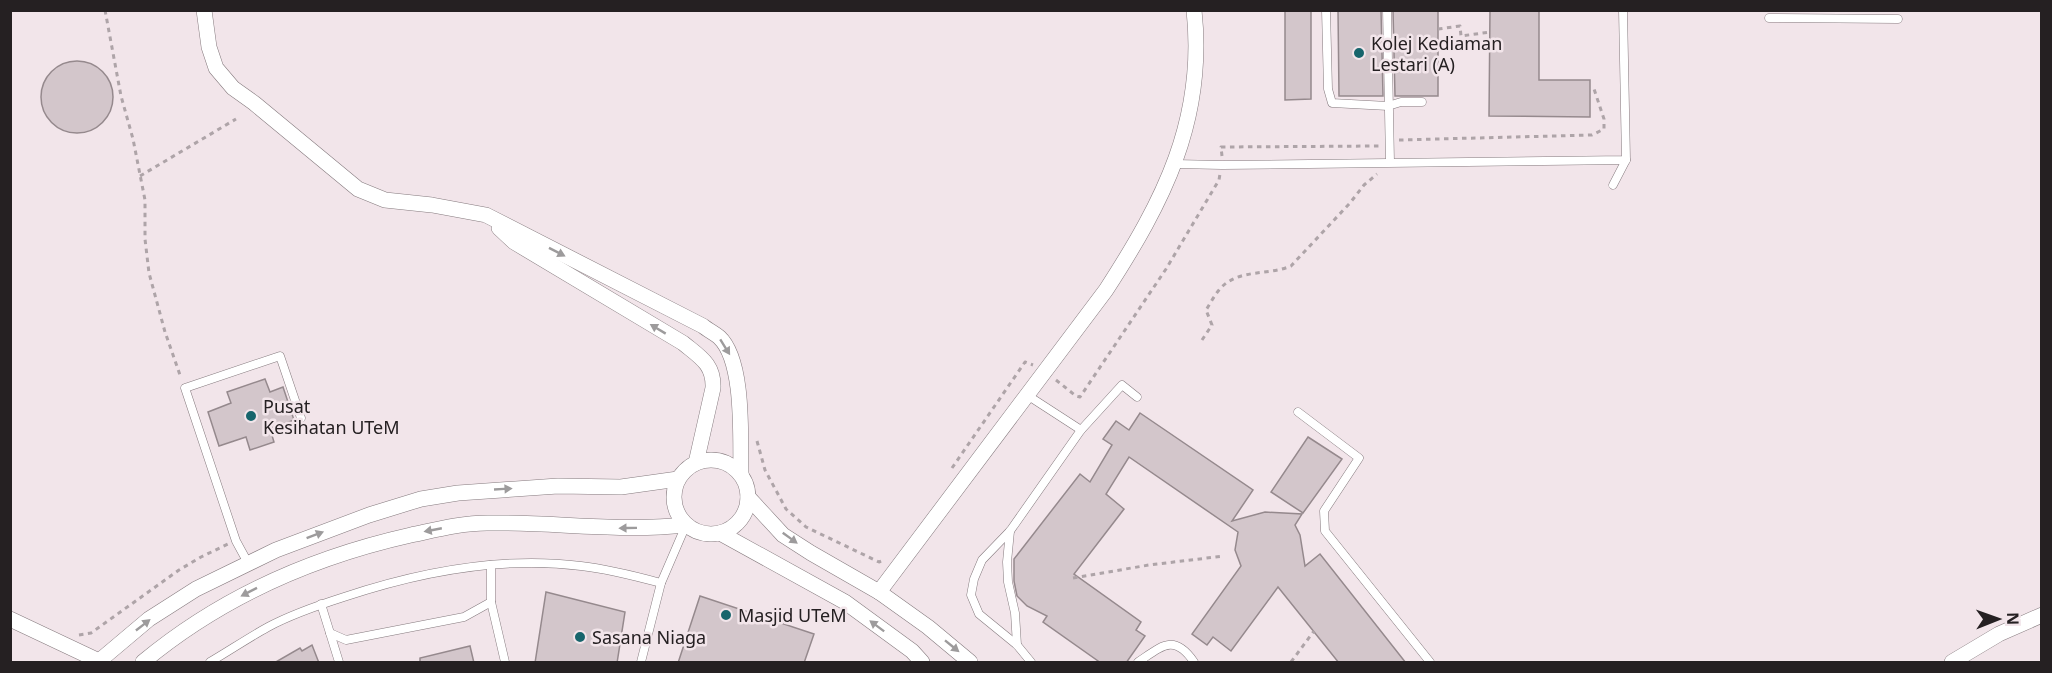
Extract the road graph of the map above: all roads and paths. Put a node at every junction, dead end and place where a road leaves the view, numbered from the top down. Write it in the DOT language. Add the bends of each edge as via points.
graph roads {
  1 [pos="105,10"];
  2 [pos="204,10"];
  3 [pos="1194,10"];
  4 [pos="1326,10"];
  5 [pos="1387,10"];
  6 [pos="1623,10"];
  7 [pos="1807,14"];
  8 [pos="1769,18"];
  9 [pos="1898,19"];
  10 [pos="1438,29"];
  11 [pos="1490,32"];
  12 [pos="1594,89"];
  13 [pos="1422,102"];
  14 [pos="1388,106"];
  15 [pos="236,119"];
  16 [pos="1395,138"];
  17 [pos="1384,140"];
  18 [pos="1626,159"];
  19 [pos="1390,162"];
  20 [pos="1175,164"];
  21 [pos="1222,165"];
  22 [pos="140,176"];
  23 [pos="1613,185"];
  24 [pos="486,215"];
  25 [pos="1202,340"];
  26 [pos="1044,371"];
  27 [pos="185,388"];
  28 [pos="1027,394"];
  29 [pos="1137,398"];
  30 [pos="1298,412"];
  31 [pos="301,418"];
  32 [pos="1081,430"];
  33 [pos="756,438"];
  34 [pos="696,463"];
  35 [pos="951,469"];
  36 [pos="741,474"];
  37 [pos="678,479"];
  38 [pos="748,497"];
  39 [pos="686,525"];
  40 [pos="1010,531"];
  41 [pos="720,533"];
  42 [pos="230,543"];
  43 [pos="1224,556"];
  44 [pos="887,558"];
  45 [pos="248,563"];
  46 [pos="491,565"];
  47 [pos="1073,578"];
  48 [pos="661,583"];
  49 [pos="879,592"];
  50 [pos="491,602"];
  51 [pos="321,604"];
  52 [pos="2042,615"];
  53 [pos="10,619"];
  54 [pos="1314,632"];
  55 [pos="330,633"];
  56 [pos="74,635"];
  57 [pos="1017,645"];
  58 [pos="98,662"];
  59 [pos="146,662"];
  60 [pos="210,663"];
  61 [pos="339,663"];
  62 [pos="505,663"];
  63 [pos="641,663"];
  64 [pos="922,663"];
  65 [pos="970,663"];
  66 [pos="1031,663"];
  67 [pos="1138,663"];
  68 [pos="1194,663"];
  69 [pos="1291,663"];
  70 [pos="1430,663"];
  71 [pos="1952,663"];
  1 -- 22 [label="path"];
  2 -- 24 [label="street" via="216,68 233,88 358,189 385,200"];
  3 -- 20 [label="street" via="1195,64 1188,117"];
  4 -- 14 [label="lane" via="1328,89 1332,103"];
  5 -- 14 [label="lane"];
  6 -- 18 [label="lane"];
  7 -- 8 [label="lane"];
  7 -- 9 [label="lane"];
  10 -- 11 [label="path" via="1460,26 1461,36"];
  12 -- 16 [label="path" via="1604,129 1592,135"];
  13 -- 14 [label="lane"];
  14 -- 19 [label="lane"];
  15 -- 22 [label="path"];
  17 -- 21 [label="path" via="1382,146 1221,147"];
  18 -- 19 [label="lane"];
  18 -- 23 [label="lane"];
  19 -- 21 [label="lane"];
  19 -- 25 [label="path" via="1291,266 1235,278 1220,289 1206,310 1212,325"];
  20 -- 21 [label="lane"];
  20 -- 26 [label="street" via="1139,239 1106,290"];
  21 -- 26 [label="path" via="1219,180 1166,269 1080,397"];
  22 -- 27 [label="path" via="149,273"];
  34 -- 24 [label="street, one-way" via="714,378 706,361 683,343 514,242"];
  24 -- 36 [label="street, one-way" via="720,338 733,358 739,394"];
  26 -- 28 [label="street"];
  26 -- 35 [label="path" via="1025,362"];
  27 -- 31 [label="lane" via="280,356"];
  27 -- 45 [label="lane"];
  28 -- 32 [label="lane"];
  28 -- 49 [label="street"];
  29 -- 32 [label="lane" via="1122,385"];
  30 -- 70 [label="lane" via="1359,458 1324,511 1325,531"];
  32 -- 40 [label="lane"];
  33 -- 44 [label="path" via="765,470 786,509 806,527 879,562"];
  34 -- 36 [label="street" via="720,460"];
  34 -- 37 [label="street"];
  36 -- 38 [label="street"];
  37 -- 39 [label="street" via="674,503"];
  45 -- 37 [label="street, one-way" via="369,515 422,499 488,490 621,487"];
  38 -- 41 [label="street" via="741,520"];
  38 -- 49 [label="street, one-way" via="783,535"];
  39 -- 41 [label="street" via="702,533"];
  39 -- 48 [label="lane"];
  39 -- 59 [label="street, one-way" via="610,529 484,523 382,542 284,575 250,591 162,646"];
  40 -- 57 [label="lane" via="1008,582"];
  40 -- 57 [label="lane" via="982,560 971,595 979,614"];
  64 -- 41 [label="street, one-way" via="912,651 845,602"];
  42 -- 56 [label="path" via="178,570 91,633"];
  43 -- 47 [label="path"];
  58 -- 45 [label="street, one-way" via="149,619"];
  46 -- 48 [label="lane" via="580,566"];
  46 -- 50 [label="lane"];
  46 -- 51 [label="lane" via="418,576"];
  48 -- 63 [label="lane"];
  49 -- 65 [label="street, one-way"];
  50 -- 55 [label="lane" via="464,617 346,640"];
  50 -- 62 [label="lane"];
  51 -- 55 [label="lane"];
  51 -- 60 [label="lane" via="269,626"];
  52 -- 71 [label="street" via="1999,634"];
  53 -- 58 [label="street"];
  54 -- 69 [label="path"];
  55 -- 61 [label="lane"];
  57 -- 66 [label="lane"];
  67 -- 68 [label="lane" via="1171,645 1182,648"];
}
